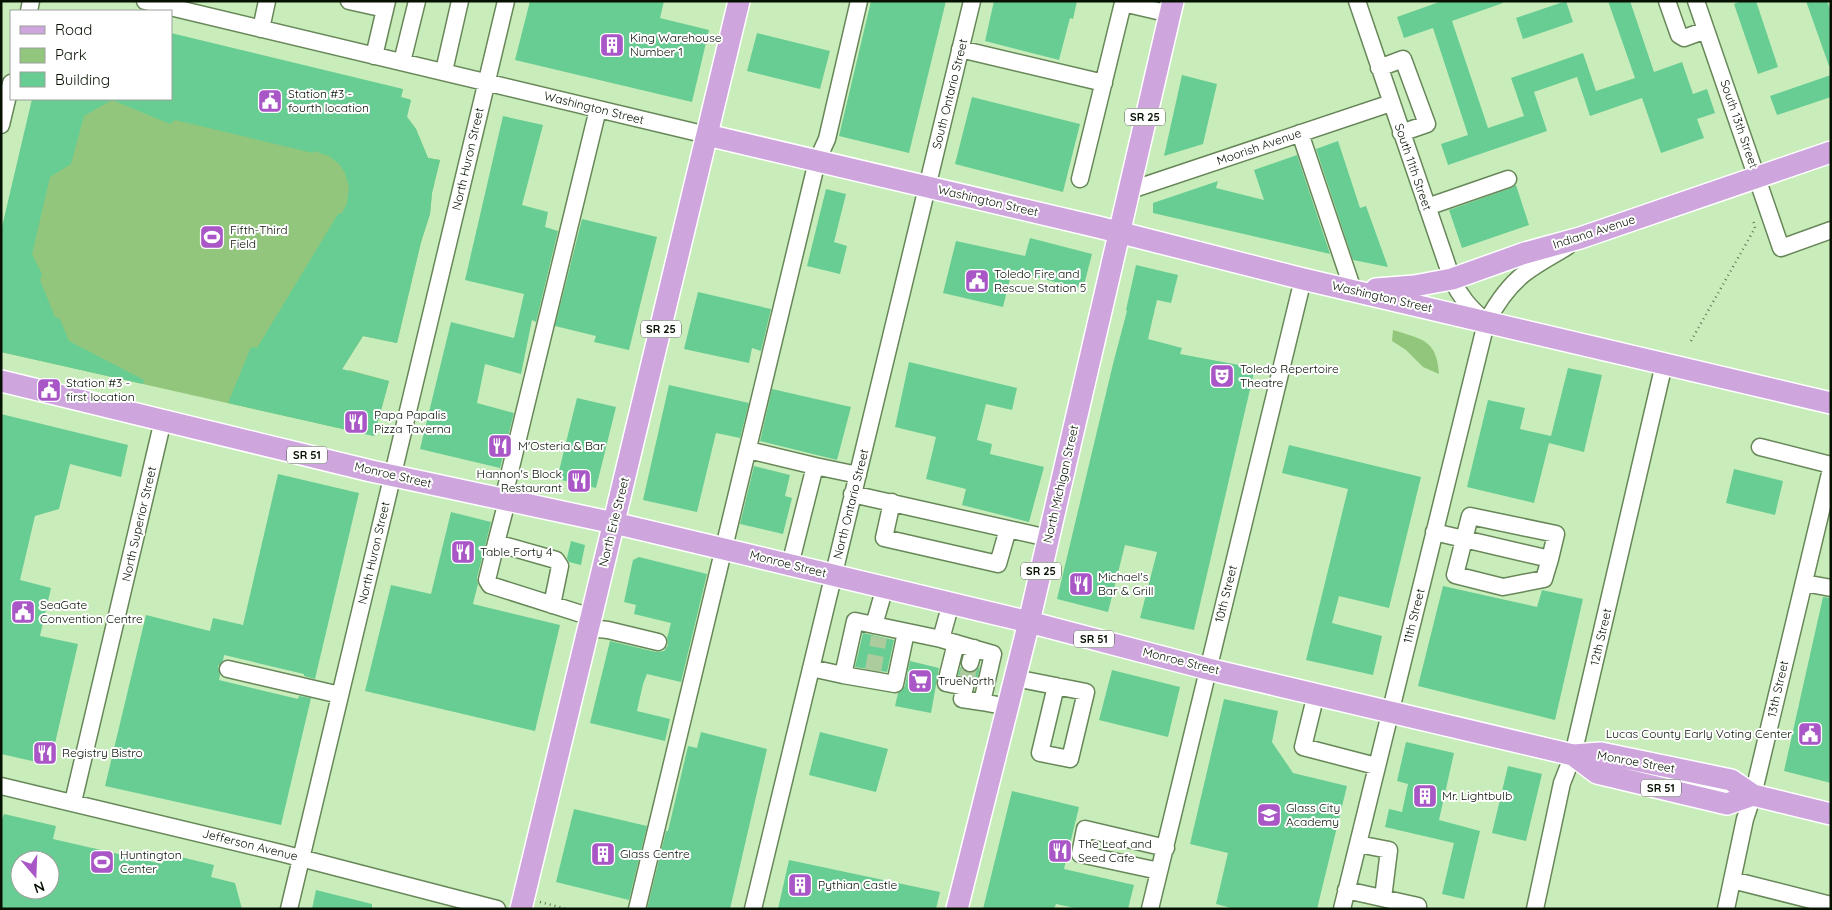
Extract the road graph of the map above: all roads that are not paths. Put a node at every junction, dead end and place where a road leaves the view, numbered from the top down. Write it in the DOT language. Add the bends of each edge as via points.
graph roads {
  1 [pos="145,1"];
  2 [pos="267,1"];
  3 [pos="350,1"];
  4 [pos="417,1"];
  5 [pos="460,1"];
  6 [pos="506,1"];
  7 [pos="739,1"];
  8 [pos="858,1"];
  9 [pos="972,1"];
  10 [pos="1356,1"];
  11 [pos="1667,1"];
  12 [pos="1696,1"];
  13 [pos="386,5"];
  14 [pos="1171,8"];
  15 [pos="261,29"];
  16 [pos="1706,30"];
  17 [pos="960,49"];
  18 [pos="374,56"];
  19 [pos="402,62"];
  20 [pos="1379,68"];
  21 [pos="444,72"];
  22 [pos="486,81"];
  23 [pos="1104,83"];
  24 [pos="10,87"];
  25 [pos="1391,103"];
  26 [pos="598,109"];
  27 [pos="1,125"];
  28 [pos="1300,133"];
  29 [pos="1402,134"];
  30 [pos="707,135"];
  31 [pos="1831,152"];
  32 [pos="817,161"];
  33 [pos="1757,178"];
  34 [pos="1080,179"];
  35 [pos="1508,179"];
  36 [pos="927,187"];
  37 [pos="1128,191"];
  38 [pos="1427,207"];
  39 [pos="1831,230"];
  40 [pos="1119,232"];
  41 [pos="1580,238"];
  42 [pos="1303,279"];
  43 [pos="1452,279"];
  44 [pos="1353,290"];
  45 [pos="1486,322"];
  46 [pos="1664,364"];
  47 [pos="1,380"];
  48 [pos="1831,403"];
  49 [pos="163,420"];
  50 [pos="1760,447"];
  51 [pos="748,450"];
  52 [pos="1831,465"];
  53 [pos="815,466"];
  54 [pos="1831,469"];
  55 [pos="392,475"];
  56 [pos="858,476"];
  57 [pos="852,494"];
  58 [pos="505,500"];
  59 [pos="892,502"];
  60 [pos="614,523"];
  61 [pos="1008,528"];
  62 [pos="1434,532"];
  63 [pos="1048,538"];
  64 [pos="1464,540"];
  65 [pos="496,544"];
  66 [pos="724,549"];
  67 [pos="1550,559"];
  68 [pos="790,565"];
  69 [pos="833,575"];
  70 [pos="1804,583"];
  71 [pos="885,588"];
  72 [pos="1831,588"];
  73 [pos="951,603"];
  74 [pos="552,605"];
  75 [pos="590,622"];
  76 [pos="1029,622"];
  77 [pos="878,629"];
  78 [pos="906,632"];
  79 [pos="948,641"];
  80 [pos="658,642"];
  81 [pos="811,668"];
  82 [pos="1208,668"];
  83 [pos="228,669"];
  84 [pos="969,669"];
  85 [pos="843,675"];
  86 [pos="1015,678"];
  87 [pos="1056,686"];
  88 [pos="1316,694"];
  89 [pos="340,695"];
  90 [pos="982,702"];
  91 [pos="1008,707"];
  92 [pos="1390,712"];
  93 [pos="1573,755"];
  94 [pos="1376,766"];
  95 [pos="1,786"];
  96 [pos="1753,795"];
  97 [pos="72,802"];
  98 [pos="1831,814"];
  99 [pos="1142,842"];
  100 [pos="1358,844"];
  101 [pos="1166,848"];
  102 [pos="301,858"];
  103 [pos="1136,866"];
  104 [pos="1159,871"];
  105 [pos="1732,880"];
  106 [pos="1346,890"];
  107 [pos="1383,898"];
  108 [pos="1831,905"];
  109 [pos="1418,906"];
  110 [pos="289,909"];
  111 [pos="498,909"];
  112 [pos="521,909"];
  113 [pos="637,909"];
  114 [pos="753,909"];
  115 [pos="957,909"];
  116 [pos="1150,909"];
  117 [pos="1342,909"];
  118 [pos="1535,909"];
  119 [pos="1726,909"];
  1 -- 15 [label="street, Washington Street"];
  2 -- 15 [label="street"];
  3 -- 13 [label="street"];
  4 -- 19 [label="street"];
  5 -- 21 [label="street"];
  6 -- 22 [label="street, North Huron Street"];
  7 -- 30 [label="main road, SR 25"];
  8 -- 32 [label="street" via="827,139"];
  9 -- 17 [label="street, South Ontario Street"];
  10 -- 20 [label="street, South 11th Street"];
  11 -- 16 [label="street" via="1679,35 1684,38"];
  12 -- 16 [label="street, South 13th Street"];
  13 -- 18 [label="street"];
  14 -- 23 [label="street" via="1123,3"];
  14 -- 37 [label="main road, SR 25"];
  15 -- 18 [label="street, Washington Street"];
  16 -- 33 [label="street, South 13th Street"];
  17 -- 23 [label="street"];
  17 -- 36 [label="street, South Ontario Street"];
  18 -- 19 [label="street, Washington Street"];
  19 -- 21 [label="street, Washington Street"];
  20 -- 25 [label="street, South 11th Street"];
  20 -- 29 [label="street" via="1403,59 1427,124"];
  21 -- 22 [label="street, Washington Street"];
  22 -- 26 [label="street, Washington Street"];
  22 -- 55 [label="street, North Huron Street"];
  23 -- 34 [label="street"];
  24 -- 27 [label="street"];
  25 -- 28 [label="street, Moorish Avenue"];
  25 -- 29 [label="street, South 11th Street"];
  26 -- 30 [label="street, Washington Street"];
  26 -- 58 [label="street"];
  28 -- 37 [label="street, Moorish Avenue"];
  28 -- 44 [label="street"];
  29 -- 38 [label="street, South 11th Street"];
  30 -- 32 [label="main road, Washington Street"];
  30 -- 60 [label="main road, North Erie Street / SR 25"];
  31 -- 33 [label="main road, Indiana Avenue"];
  32 -- 36 [label="main road, Washington Street"];
  32 -- 51 [label="street"];
  33 -- 39 [label="street, South 13th Street" via="1781,248"];
  33 -- 41 [label="main road, Indiana Avenue"];
  35 -- 38 [label="street"];
  36 -- 40 [label="main road, Washington Street"];
  36 -- 56 [label="street, North Ontario Street"];
  37 -- 40 [label="main road, SR 25"];
  38 -- 43 [label="street, South 11th Street"];
  40 -- 42 [label="main road, Washington Street"];
  40 -- 63 [label="main road, North Michigan Street / SR 25"];
  41 -- 43 [label="main road, Indiana Avenue"];
  41 -- 45 [label="street, 11th Street" via="1518,279"];
  42 -- 44 [label="main road, Washington Street"];
  42 -- 82 [label="street, 10th Street"];
  43 -- 44 [label="main road, Indiana Avenue" via="1414,286"];
  43 -- 45 [label="street, South 11th Street" via="1468,306"];
  44 -- 45 [label="main road, Washington Street"];
  45 -- 46 [label="main road, Washington Street"];
  45 -- 62 [label="street, 11th Street"];
  46 -- 48 [label="main road, Washington Street"];
  46 -- 93 [label="street, 12th Street"];
  47 -- 49 [label="main road, Monroe Street / SR 51"];
  49 -- 55 [label="main road, Monroe Street / SR 51"];
  49 -- 97 [label="street, North Superior Street"];
  50 -- 52 [label="street"];
  51 -- 53 [label="street"];
  51 -- 66 [label="street"];
  53 -- 56 [label="street"];
  53 -- 68 [label="street"];
  54 -- 70 [label="street, 13th Street"];
  55 -- 58 [label="main road, Monroe Street / SR 51"];
  55 -- 89 [label="street, North Huron Street"];
  56 -- 57 [label="street, North Ontario Street"];
  57 -- 59 [label="street"];
  57 -- 69 [label="street, North Ontario Street"];
  58 -- 60 [label="main road, Monroe Street / SR 51"];
  58 -- 65 [label="street"];
  59 -- 61 [label="street"];
  59 -- 61 [label="street" via="884,538 998,564"];
  60 -- 66 [label="main road, Monroe Street / SR 51"];
  60 -- 75 [label="main road, North Erie Street / SR 25"];
  61 -- 63 [label="street"];
  62 -- 64 [label="street"];
  62 -- 92 [label="street, 11th Street"];
  63 -- 76 [label="main road, North Michigan Street / SR 25"];
  64 -- 67 [label="street"];
  64 -- 67 [label="street" via="1470,516 1556,534"];
  64 -- 67 [label="street" via="1454,575 1503,587 1544,578"];
  65 -- 74 [label="street" via="487,580 490,585"];
  65 -- 74 [label="street" via="556,560 560,566"];
  66 -- 68 [label="main road, Monroe Street / SR 51"];
  66 -- 113 [label="street"];
  68 -- 69 [label="main road, Monroe Street / SR 51"];
  69 -- 71 [label="main road, Monroe Street / SR 51"];
  69 -- 81 [label="street, North Ontario Street"];
  70 -- 72 [label="street"];
  70 -- 96 [label="street, 13th Street"];
  71 -- 73 [label="main road, Monroe Street / SR 51"];
  71 -- 77 [label="street"];
  73 -- 76 [label="main road, Monroe Street / SR 51"];
  73 -- 79 [label="street"];
  74 -- 75 [label="street"];
  75 -- 80 [label="street" via="608,630"];
  75 -- 112 [label="main road, North Erie Street / SR 25"];
  76 -- 82 [label="main road, Monroe Street / SR 51"];
  76 -- 86 [label="main road, North Michigan Street / SR 25"];
  77 -- 78 [label="street"];
  77 -- 85 [label="street" via="855,621"];
  78 -- 79 [label="street"];
  78 -- 85 [label="street" via="895,684 872,676"];
  79 -- 84 [label="street"];
  79 -- 84 [label="street" via="946,683"];
  81 -- 85 [label="street"];
  81 -- 114 [label="street, North Ontario Street"];
  82 -- 88 [label="main road, Monroe Street / SR 51"];
  82 -- 101 [label="street, 10th Street"];
  83 -- 89 [label="street"];
  84 -- 90 [label="street" via="962,700"];
  84 -- 90 [label="street" via="993,654"];
  86 -- 87 [label="street"];
  86 -- 91 [label="main road, North Michigan Street / SR 25"];
  88 -- 92 [label="main road, Monroe Street / SR 51"];
  88 -- 94 [label="street" via="1303,747"];
  89 -- 102 [label="street, North Huron Street"];
  90 -- 91 [label="street"];
  91 -- 115 [label="main road, North Michigan Street / SR 25"];
  92 -- 93 [label="main road, Monroe Street / SR 51"];
  92 -- 94 [label="street, 11th Street"];
  93 -- 96 [label="main road, Monroe Street / SR 51" via="1601,753 1731,780"];
  93 -- 118 [label="street, 12th Street" via="1562,783"];
  94 -- 100 [label="street, 11th Street"];
  95 -- 97 [label="street, Jefferson Avenue"];
  96 -- 98 [label="main road, Monroe Street / SR 51"];
  96 -- 105 [label="street, 13th Street"];
  97 -- 102 [label="street, Jefferson Avenue"];
  99 -- 101 [label="street"];
  99 -- 103 [label="street"];
  99 -- 103 [label="street" via="1085,829 1080,854"];
  100 -- 106 [label="street, 11th Street"];
  100 -- 107 [label="street" via="1389,850"];
  101 -- 104 [label="street, 10th Street"];
  102 -- 110 [label="street, North Huron Street"];
  102 -- 111 [label="street, Jefferson Avenue"];
  103 -- 104 [label="street"];
  104 -- 116 [label="street, 10th Street"];
  105 -- 108 [label="street"];
  105 -- 119 [label="street, 13th Street"];
  106 -- 107 [label="street"];
  106 -- 117 [label="street, 11th Street"];
  107 -- 109 [label="street"];
}
